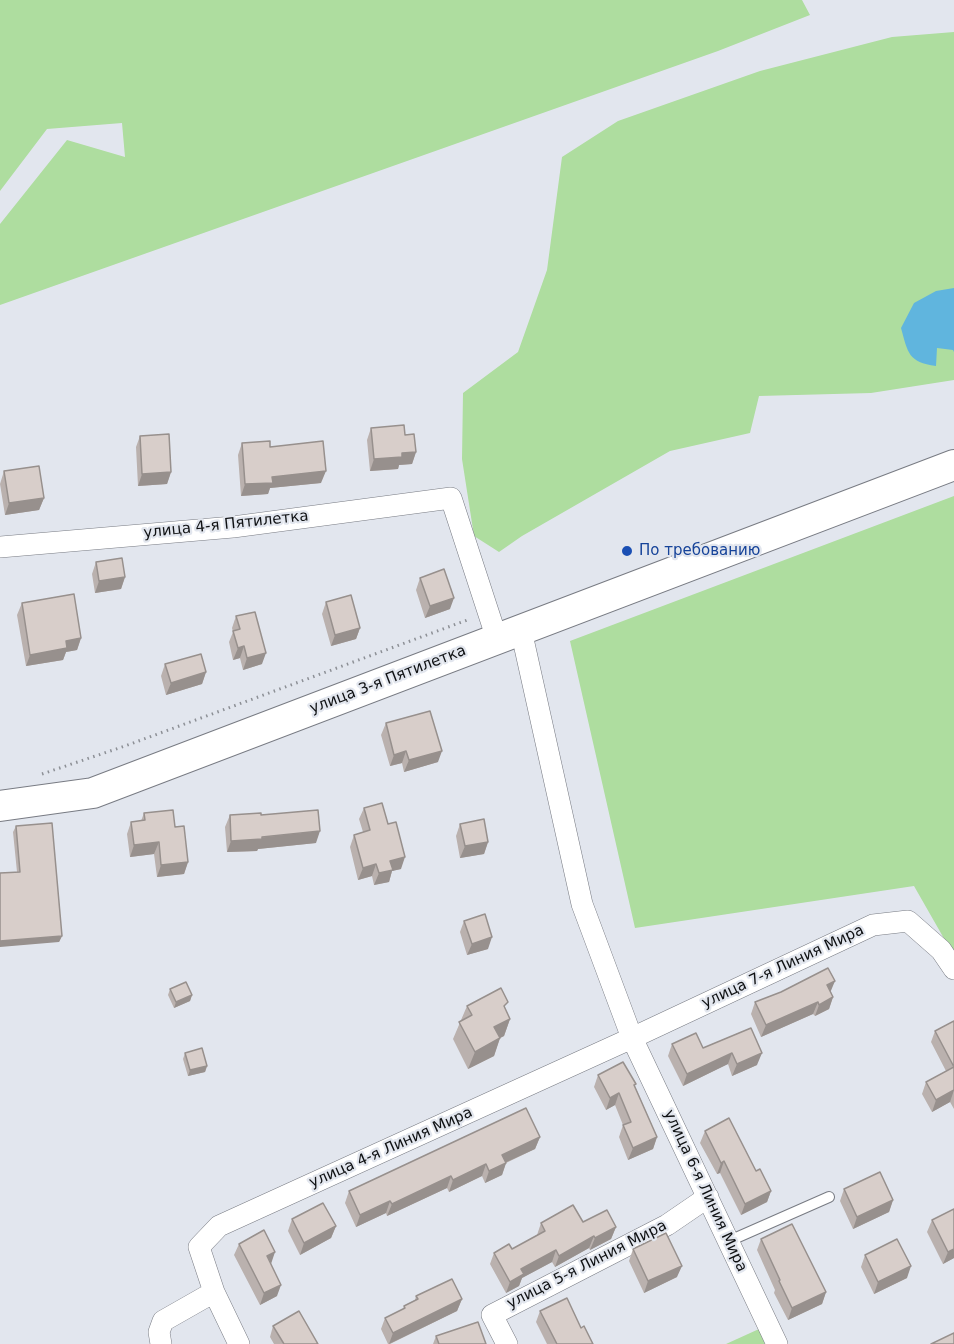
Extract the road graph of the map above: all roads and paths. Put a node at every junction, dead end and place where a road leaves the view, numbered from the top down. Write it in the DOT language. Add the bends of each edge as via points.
graph roads {
  1 [pos="954,465"];
  2 [pos="451,498"];
  3 [pos="0,547"];
  4 [pos="502,627"];
  5 [pos="36,776"];
  6 [pos="0,806"];
  7 [pos="954,969"];
  8 [pos="632,1038"];
  9 [pos="708,1197"];
  10 [pos="830,1197"];
  11 [pos="729,1241"];
  12 [pos="214,1292"];
  13 [pos="161,1344"];
  14 [pos="239,1344"];
  15 [pos="507,1344"];
  16 [pos="777,1344"];
  1 -- 4 [label="main road, улица 3-я Пятилетка" via="770,535"];
  2 -- 3 [label="street, улица 4-я Пятилетка" via="233,527"];
  2 -- 4 [label="street, улица 6-я Линия Мира"];
  4 -- 5 [label="path"];
  4 -- 6 [label="main road, улица 3-я Пятилетка" via="93,793"];
  4 -- 8 [label="street, улица 6-я Линия Мира" via="582,904"];
  7 -- 8 [label="street, улица 7-я Линия Мира" via="941,950 908,921 873,925"];
  8 -- 9 [label="street, улица 6-я Линия Мира"];
  8 -- 12 [label="street, улица 4-я Линия Мира" via="219,1226 199,1247"];
  9 -- 11 [label="street, улица 6-я Линия Мира"];
  9 -- 15 [label="street, улица 5-я Линия Мира" via="667,1225 492,1315"];
  10 -- 11 [label="lane"];
  11 -- 16 [label="street, улица 6-я Линия Мира"];
  12 -- 13 [label="street" via="163,1321 159,1332"];
  12 -- 14 [label="street, улица 4-я Линия Мира"];
}
